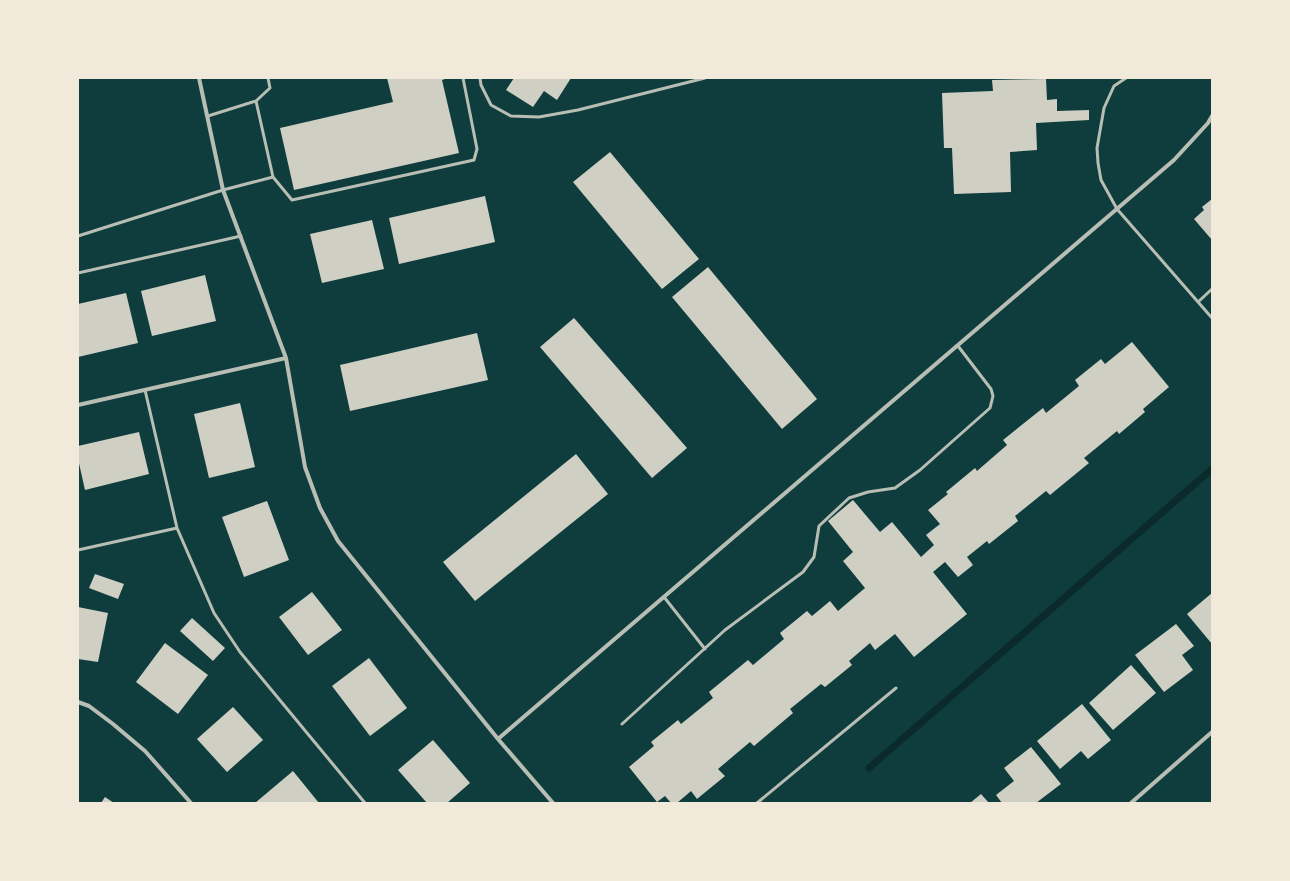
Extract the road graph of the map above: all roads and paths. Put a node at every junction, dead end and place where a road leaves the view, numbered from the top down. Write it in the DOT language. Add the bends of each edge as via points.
graph roads {
  1 [pos="200,78"];
  2 [pos="268,78"];
  3 [pos="463,78"];
  4 [pos="480,78"];
  5 [pos="705,78"];
  6 [pos="1126,78"];
  7 [pos="256,101"];
  8 [pos="208,116"];
  9 [pos="1212,116"];
  10 [pos="273,177"];
  11 [pos="223,190"];
  12 [pos="1117,209"];
  13 [pos="78,236"];
  14 [pos="240,236"];
  15 [pos="78,273"];
  16 [pos="1212,289"];
  17 [pos="1198,302"];
  18 [pos="1212,318"];
  19 [pos="958,346"];
  20 [pos="286,358"];
  21 [pos="145,390"];
  22 [pos="78,405"];
  23 [pos="177,528"];
  24 [pos="78,550"];
  25 [pos="664,597"];
  26 [pos="705,649"];
  27 [pos="896,688"];
  28 [pos="78,702"];
  29 [pos="622,724"];
  30 [pos="1212,732"];
  31 [pos="498,739"];
  32 [pos="191,803"];
  33 [pos="365,803"];
  34 [pos="553,803"];
  35 [pos="757,803"];
  36 [pos="1131,803"];
  1 -- 8 [label="street"];
  2 -- 7 [label="lane" via="270,88"];
  3 -- 10 [label="lane" via="477,148 474,160 292,200"];
  4 -- 5 [label="lane" via="491,105 510,116 539,118"];
  6 -- 12 [label="lane" via="1114,86 1104,108 1097,148 1101,180"];
  7 -- 8 [label="lane"];
  7 -- 10 [label="lane"];
  8 -- 11 [label="street"];
  9 -- 12 [label="street" via="1174,160"];
  10 -- 11 [label="lane"];
  11 -- 13 [label="lane"];
  11 -- 14 [label="street"];
  12 -- 17 [label="lane"];
  12 -- 19 [label="street"];
  14 -- 15 [label="lane"];
  14 -- 20 [label="street"];
  16 -- 17 [label="lane"];
  17 -- 18 [label="lane"];
  19 -- 25 [label="street"];
  19 -- 26 [label="lane" via="991,389 993,396 990,408 920,470 895,488 849,498 819,526 814,557 804,572 725,630"];
  20 -- 21 [label="street"];
  20 -- 31 [label="street" via="305,467 320,508 338,541"];
  21 -- 22 [label="street"];
  21 -- 23 [label="lane"];
  23 -- 24 [label="lane"];
  23 -- 33 [label="lane" via="214,613 240,652"];
  25 -- 26 [label="lane"];
  25 -- 31 [label="street"];
  26 -- 29 [label="lane"];
  27 -- 35 [label="lane"];
  28 -- 32 [label="street" via="89,706 145,751"];
  30 -- 36 [label="street"];
  31 -- 34 [label="street"];
}
